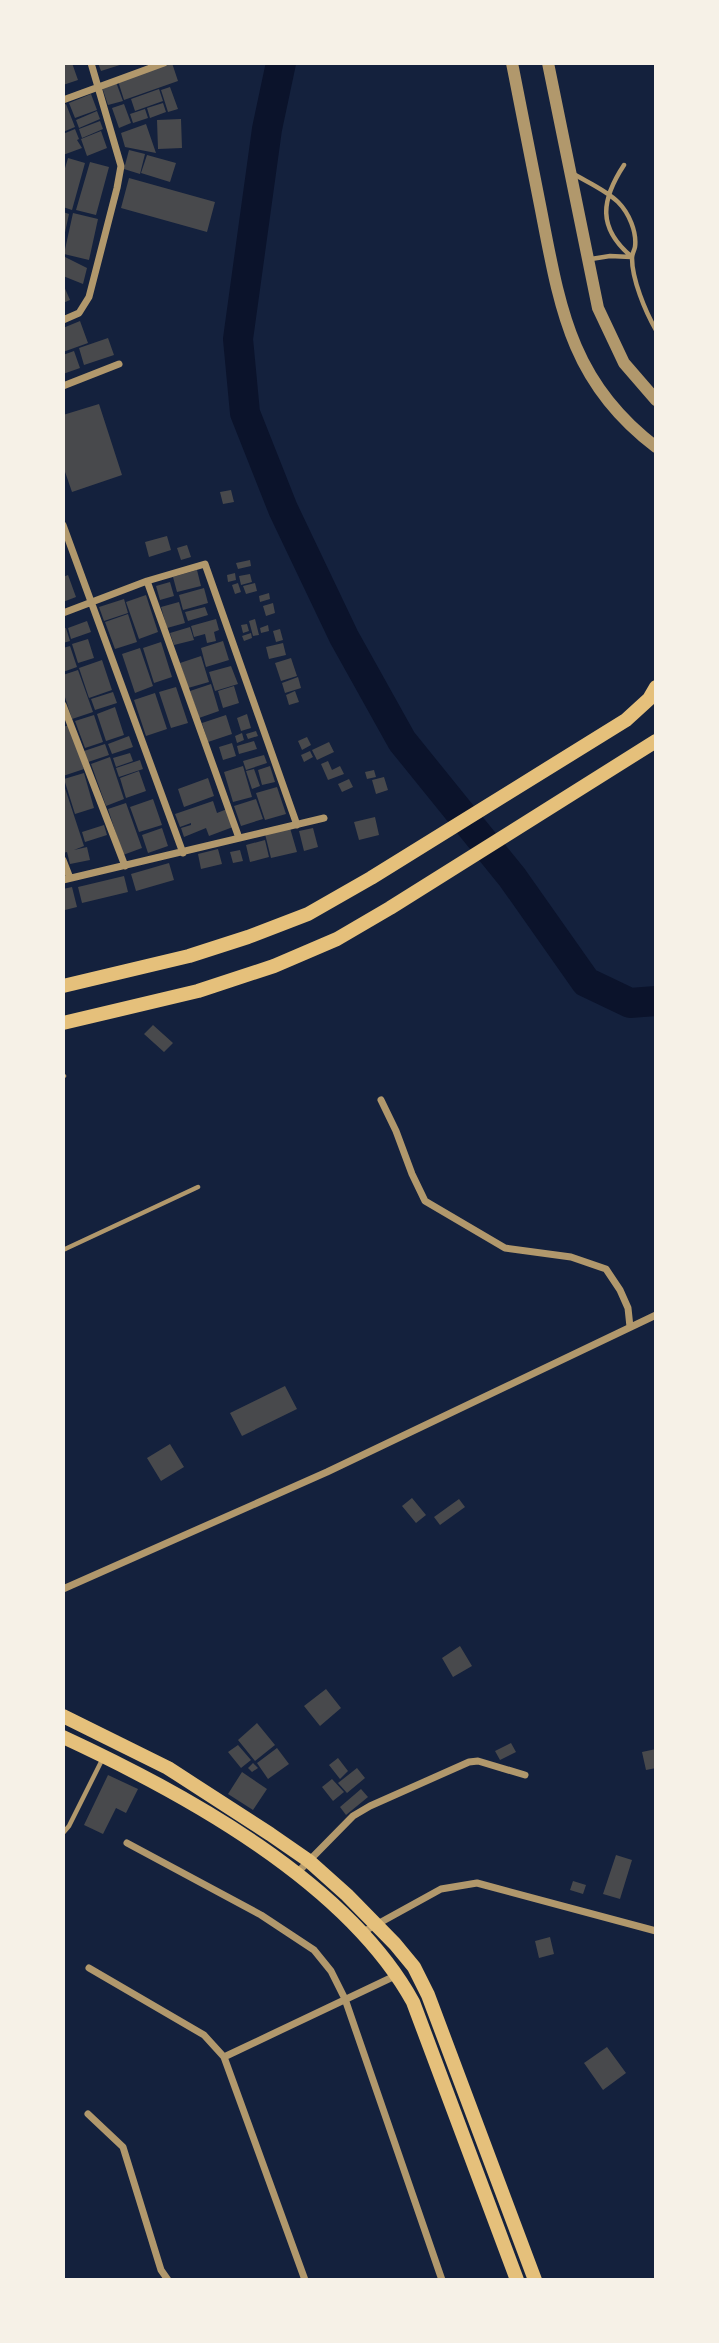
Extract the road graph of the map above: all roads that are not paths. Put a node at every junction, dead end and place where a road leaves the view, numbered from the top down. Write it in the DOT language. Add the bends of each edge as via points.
graph roads {
  1 [pos="91,63"];
  2 [pos="164,63"];
  3 [pos="512,63"];
  4 [pos="548,63"];
  5 [pos="99,86"];
  6 [pos="63,100"];
  7 [pos="624,166"];
  8 [pos="569,171"];
  9 [pos="607,193"];
  10 [pos="632,257"];
  11 [pos="586,260"];
  12 [pos="63,320"];
  13 [pos="656,330"];
  14 [pos="119,364"];
  15 [pos="63,386"];
  16 [pos="656,400"];
  17 [pos="656,447"];
  18 [pos="63,525"];
  19 [pos="147,581"];
  20 [pos="91,602"];
  21 [pos="63,613"];
  22 [pos="656,687"];
  23 [pos="63,705"];
  24 [pos="656,740"];
  25 [pos="324,818"];
  26 [pos="297,825"];
  27 [pos="239,838"];
  28 [pos="183,853"];
  29 [pos="63,860"];
  30 [pos="125,866"];
  31 [pos="66,879"];
  32 [pos="63,986"];
  33 [pos="63,1023"];
  34 [pos="381,1100"];
  35 [pos="198,1187"];
  36 [pos="63,1250"];
  37 [pos="656,1315"];
  38 [pos="630,1327"];
  39 [pos="63,1590"];
  40 [pos="63,1716"];
  41 [pos="63,1737"];
  42 [pos="103,1756"];
  43 [pos="525,1775"];
  44 [pos="63,1833"];
  45 [pos="127,1843"];
  46 [pos="309,1861"];
  47 [pos="296,1874"];
  48 [pos="376,1924"];
  49 [pos="656,1931"];
  50 [pos="363,1932"];
  51 [pos="89,1968"];
  52 [pos="398,1974"];
  53 [pos="345,1999"];
  54 [pos="224,2057"];
  55 [pos="88,2114"];
  56 [pos="168,2280"];
  57 [pos="305,2280"];
  58 [pos="442,2280"];
  59 [pos="517,2280"];
  60 [pos="535,2280"];
  1 -- 5 [label="street"];
  2 -- 5 [label="street"];
  3 -- 17 [label="street" via="569,334 609,402"];
  4 -- 8 [label="street"];
  5 -- 6 [label="street"];
  5 -- 12 [label="street" via="121,166 89,297 79,313"];
  7 -- 9 [label="lane"];
  8 -- 9 [label="lane"];
  8 -- 11 [label="street"];
  9 -- 10 [label="lane" via="611,232"];
  9 -- 10 [label="lane" via="631,222"];
  10 -- 11 [label="lane"];
  10 -- 13 [label="lane" via="645,309"];
  11 -- 16 [label="street" via="613,343"];
  14 -- 15 [label="street"];
  18 -- 20 [label="street"];
  19 -- 20 [label="street"];
  19 -- 26 [label="street" via="205,564"];
  19 -- 27 [label="street"];
  20 -- 21 [label="street"];
  20 -- 28 [label="street"];
  22 -- 32 [label="main road" via="626,720 307,914 189,956"];
  23 -- 30 [label="street"];
  24 -- 33 [label="main road" via="337,939 198,991"];
  25 -- 26 [label="street"];
  26 -- 27 [label="street"];
  27 -- 28 [label="street"];
  28 -- 30 [label="street"];
  29 -- 31 [label="street"];
  30 -- 31 [label="street"];
  34 -- 38 [label="street" via="425,1201 505,1248 571,1257 606,1269 628,1308"];
  35 -- 36 [label="lane"];
  37 -- 38 [label="street"];
  38 -- 39 [label="street" via="327,1472"];
  40 -- 46 [label="main road" via="168,1768"];
  41 -- 42 [label="main road"];
  42 -- 44 [label="lane"];
  42 -- 47 [label="main road" via="215,1818"];
  43 -- 46 [label="street" via="469,1762 353,1816"];
  45 -- 53 [label="street" via="261,1915 314,1950"];
  46 -- 47 [label="street"];
  46 -- 48 [label="main road"];
  47 -- 50 [label="main road"];
  48 -- 49 [label="street" via="441,1889 477,1883"];
  48 -- 50 [label="street"];
  48 -- 60 [label="main road" via="414,1967 428,1995"];
  50 -- 52 [label="main road"];
  51 -- 54 [label="street" via="204,2035"];
  52 -- 53 [label="street"];
  52 -- 59 [label="main road" via="413,2002"];
  53 -- 54 [label="street"];
  53 -- 58 [label="street"];
  54 -- 57 [label="street"];
  55 -- 56 [label="street" via="123,2147"];
}
